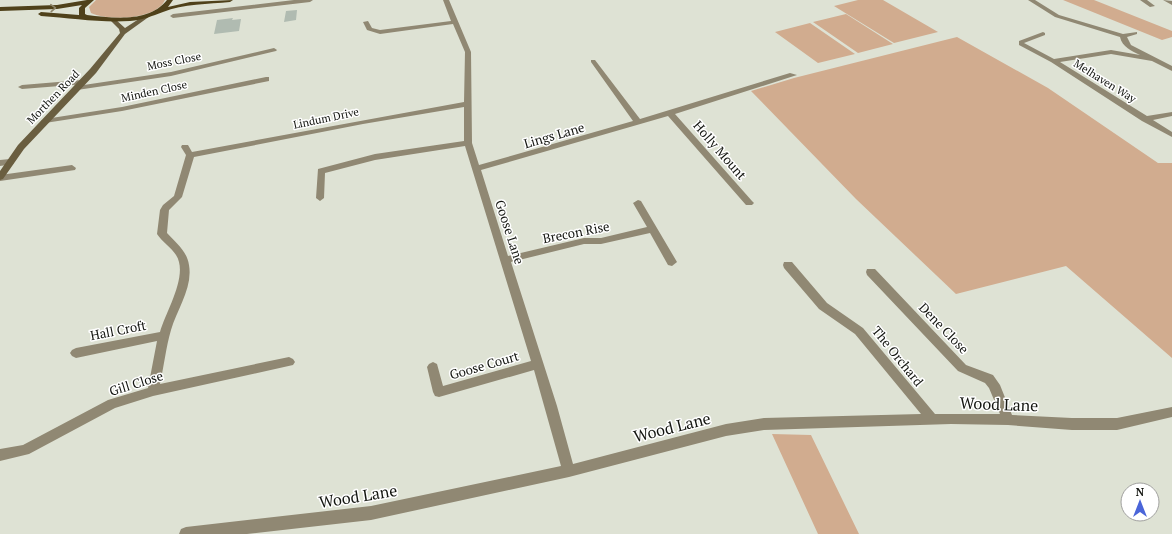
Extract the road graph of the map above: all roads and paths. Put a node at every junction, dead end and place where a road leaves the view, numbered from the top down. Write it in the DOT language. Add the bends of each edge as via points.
graph roads {
  1 [pos="170,0"];
  2 [pos="230,0"];
  3 [pos="310,0"];
  4 [pos="446,0"];
  5 [pos="1031,0"];
  6 [pos="1143,0"];
  7 [pos="1166,0"];
  8 [pos="90,1"];
  9 [pos="277,2"];
  10 [pos="1172,3"];
  11 [pos="1152,6"];
  12 [pos="0,9"];
  13 [pos="161,10"];
  14 [pos="0,14"];
  15 [pos="147,16"];
  16 [pos="173,16"];
  17 [pos="85,17"];
  18 [pos="113,20"];
  19 [pos="366,22"];
  20 [pos="455,22"];
  21 [pos="123,32"];
  22 [pos="1135,33"];
  23 [pos="1043,34"];
  24 [pos="1124,36"];
  25 [pos="274,50"];
  26 [pos="1153,59"];
  27 [pos="593,61"];
  28 [pos="1053,61"];
  29 [pos="1172,69"];
  30 [pos="793,75"];
  31 [pos="266,79"];
  32 [pos="80,85"];
  33 [pos="22,87"];
  34 [pos="467,104"];
  35 [pos="670,113"];
  36 [pos="1172,114"];
  37 [pos="1145,119"];
  38 [pos="45,121"];
  39 [pos="638,122"];
  40 [pos="1172,135"];
  41 [pos="468,143"];
  42 [pos="10,162"];
  43 [pos="0,163"];
  44 [pos="72,168"];
  45 [pos="476,169"];
  46 [pos="0,178"];
  47 [pos="181,189"];
  48 [pos="320,198"];
  49 [pos="638,203"];
  50 [pos="750,203"];
  51 [pos="653,229"];
  52 [pos="505,260"];
  53 [pos="672,262"];
  54 [pos="788,265"];
  55 [pos="871,272"];
  56 [pos="165,335"];
  57 [pos="76,352"];
  58 [pos="289,362"];
  59 [pos="538,364"];
  60 [pos="434,367"];
  61 [pos="153,391"];
  62 [pos="1172,412"];
  63 [pos="932,419"];
  64 [pos="1008,420"];
  65 [pos="0,455"];
  66 [pos="569,471"];
  67 [pos="186,534"];
  1 -- 13 [label="main road"];
  2 -- 13 [label="main road"];
  3 -- 9 [label="street"];
  4 -- 20 [label="street, Goose Lane"];
  5 -- 24 [label="street" via="1057,16"];
  6 -- 11 [label="street"];
  7 -- 10 [label="street"];
  12 -- 8 [label="main road, one-way" via="57,8"];
  8 -- 17 [label="main road" via="81,10"];
  9 -- 16 [label="street"];
  13 -- 15 [label="main road"];
  14 -- 17 [label="main road"];
  15 -- 18 [label="main road"];
  15 -- 21 [label="main road, Morthen Road"];
  17 -- 18 [label="main road"];
  18 -- 21 [label="main road"];
  19 -- 20 [label="street" via="369,29 380,32"];
  20 -- 34 [label="street, Goose Lane" via="468,52"];
  21 -- 32 [label="main road, Morthen Road"];
  22 -- 24 [label="street"];
  23 -- 28 [label="street, Melhaven Way" via="1027,39 1021,44"];
  24 -- 26 [label="street" via="1124,41 1129,46"];
  25 -- 32 [label="street, Moss Close" via="171,74"];
  26 -- 28 [label="street, Melhaven Way" via="1111,52"];
  26 -- 29 [label="street"];
  27 -- 39 [label="street"];
  28 -- 37 [label="street, Melhaven Way"];
  30 -- 35 [label="street, Lings Lane"];
  31 -- 38 [label="street, Minden Close" via="122,109"];
  32 -- 33 [label="street, Moss Close"];
  32 -- 38 [label="main road, Morthen Road"];
  34 -- 41 [label="street, Goose Lane"];
  34 -- 47 [label="street, Lindum Drive" via="354,123 306,134 188,151"];
  35 -- 39 [label="street, Lings Lane"];
  35 -- 50 [label="street, Holly Mount"];
  36 -- 37 [label="street, Melhaven Way"];
  37 -- 40 [label="street, Melhaven Way"];
  38 -- 42 [label="main road, Morthen Road"];
  39 -- 45 [label="street, Lings Lane"];
  41 -- 45 [label="street, Goose Lane"];
  41 -- 48 [label="street" via="375,157 321,171"];
  42 -- 43 [label="street"];
  42 -- 46 [label="main road, Morthen Road"];
  44 -- 46 [label="street"];
  45 -- 52 [label="street, Goose Lane"];
  47 -- 56 [label="street, Hall Croft" via="177,199 166,207 163,214 162,234 176,248 182,258 184,270 180,292"];
  49 -- 51 [label="street"];
  51 -- 52 [label="street, Brecon Rise" via="601,241 584,241"];
  51 -- 53 [label="street"];
  52 -- 59 [label="street, Goose Lane"];
  54 -- 63 [label="street, The Orchard" via="823,306 859,331"];
  55 -- 64 [label="street, Dene Close" via="962,368 989,379 994,385"];
  56 -- 57 [label="street, Hall Croft"];
  56 -- 61 [label="street, Hall Croft"];
  58 -- 61 [label="street, Gill Close"];
  59 -- 60 [label="street, Goose Court" via="439,392"];
  59 -- 66 [label="street, Goose Lane"];
  61 -- 65 [label="street, Gill Close" via="112,404 25,450"];
  62 -- 64 [label="street, Wood Lane" via="1117,424"];
  63 -- 64 [label="street, Wood Lane"];
  63 -- 66 [label="street, Wood Lane" via="764,424 726,430"];
  66 -- 67 [label="street, Wood Lane" via="371,513"];
}
